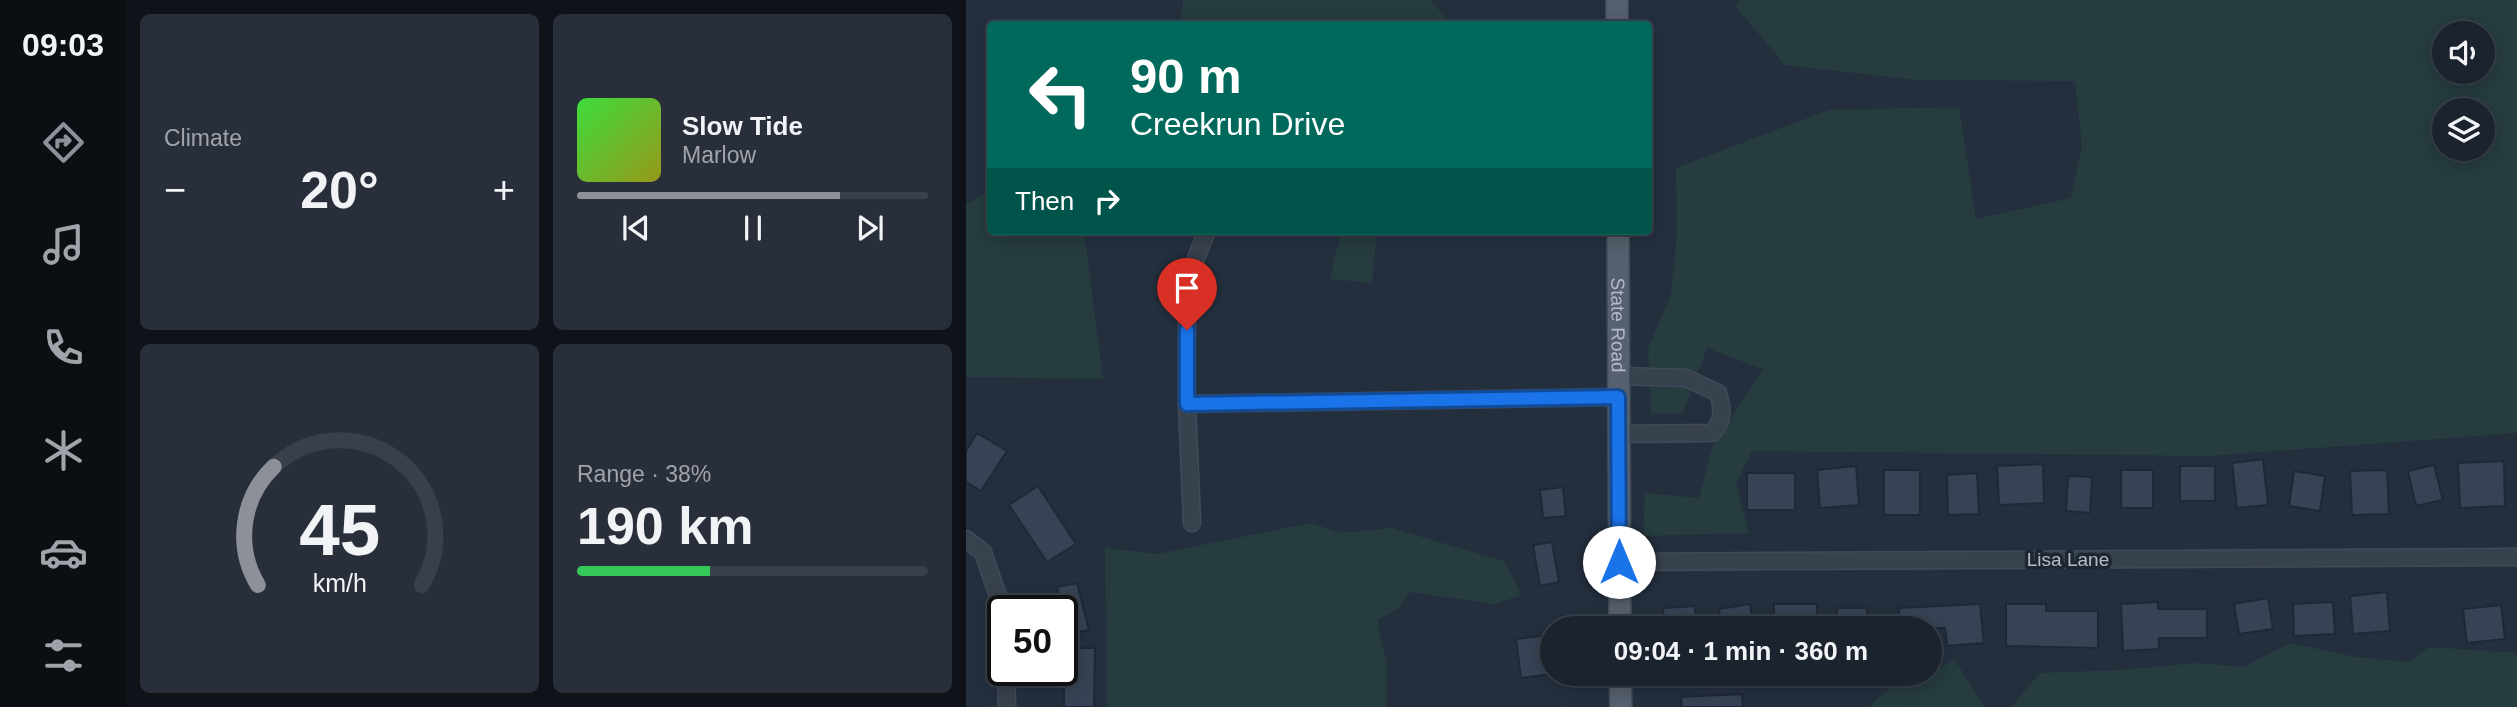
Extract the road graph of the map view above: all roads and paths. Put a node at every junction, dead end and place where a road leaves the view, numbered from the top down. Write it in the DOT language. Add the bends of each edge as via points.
graph roads {
  1 [pos="1616,0"];
  2 [pos="1617,21"];
  3 [pos="1205,235"];
  4 [pos="1618,235"];
  5 [pos="1618,387"];
  6 [pos="1187,404"];
  7 [pos="1619,434"];
  8 [pos="1192,523"];
  9 [pos="966,539"];
  10 [pos="2517,557"];
  11 [pos="1619,562"];
  12 [pos="998,595"];
  13 [pos="1620,616"];
  14 [pos="1006,686"];
  15 [pos="1620,686"];
  16 [pos="1007,707"];
  17 [pos="1620,707"];
  1 -- 2 [label="main road"];
  3 -- 6 [label="street" via="1187,280"];
  4 -- 5 [label="main road, State Road"];
  5 -- 6 [label="street"];
  5 -- 7 [label="main road, State Road"];
  5 -- 7 [label="street" via="1686,378 1718,393 1722,406 1722,420 1712,433"];
  6 -- 8 [label="street"];
  7 -- 11 [label="main road, State Road"];
  9 -- 12 [label="street" via="983,552"];
  10 -- 11 [label="street, Lisa Lane"];
  11 -- 13 [label="main road, State Road"];
  14 -- 16 [label="street"];
  15 -- 17 [label="main road"];
}
